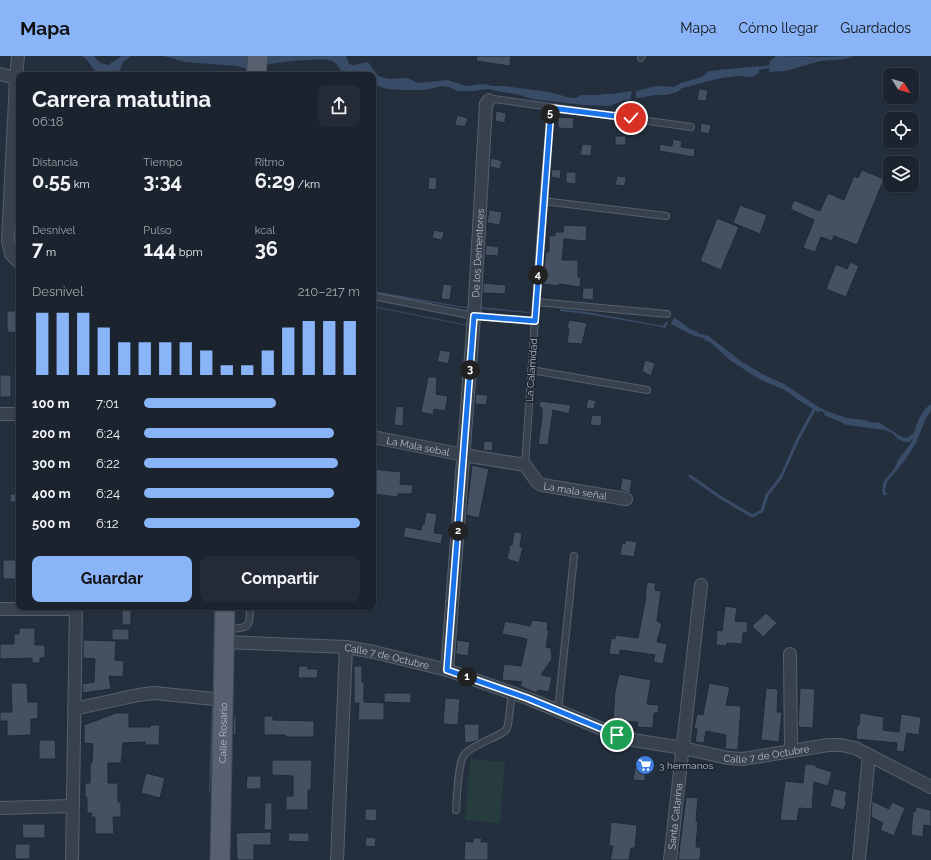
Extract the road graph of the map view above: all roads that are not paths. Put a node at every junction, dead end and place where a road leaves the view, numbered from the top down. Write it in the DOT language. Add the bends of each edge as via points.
graph roads {
  1 [pos="18,56"];
  2 [pos="258,56"];
  3 [pos="18,72"];
  4 [pos="256,72"];
  5 [pos="0,74"];
  6 [pos="16,78"];
  7 [pos="489,100"];
  8 [pos="551,108"];
  9 [pos="16,111"];
  10 [pos="691,126"];
  11 [pos="543,201"];
  12 [pos="666,216"];
  13 [pos="16,259"];
  14 [pos="376,297"];
  15 [pos="536,302"];
  16 [pos="667,314"];
  17 [pos="474,316"];
  18 [pos="535,321"];
  19 [pos="531,370"];
  20 [pos="647,390"];
  21 [pos="0,414"];
  22 [pos="16,414"];
  23 [pos="376,438"];
  24 [pos="464,455"];
  25 [pos="525,465"];
  26 [pos="626,499"];
  27 [pos="574,556"];
  28 [pos="702,585"];
  29 [pos="0,609"];
  30 [pos="16,609"];
  31 [pos="76,610"];
  32 [pos="225,610"];
  33 [pos="250,610"];
  34 [pos="224,636"];
  35 [pos="346,647"];
  36 [pos="790,654"];
  37 [pos="447,670"];
  38 [pos="512,693"];
  39 [pos="224,700"];
  40 [pos="74,709"];
  41 [pos="558,710"];
  42 [pos="683,748"];
  43 [pos="791,751"];
  44 [pos="869,755"];
  45 [pos="931,786"];
  46 [pos="73,806"];
  47 [pos="0,808"];
  48 [pos="456,810"];
  49 [pos="72,860"];
  50 [pos="220,860"];
  51 [pos="337,860"];
  52 [pos="670,860"];
  53 [pos="859,860"];
  1 -- 3 [label="street"];
  2 -- 4 [label="main road"];
  5 -- 6 [label="street"];
  7 -- 8 [label="lane"];
  7 -- 17 [label="street, De los Dementores" via="486,104"];
  8 -- 10 [label="lane"];
  8 -- 11 [label="lane, La Calamidad"];
  9 -- 13 [label="street" via="8,241 11,254"];
  11 -- 12 [label="lane"];
  11 -- 15 [label="lane, La Calamidad"];
  14 -- 17 [label="lane"];
  15 -- 16 [label="lane"];
  15 -- 18 [label="lane, La Calamidad"];
  17 -- 18 [label="lane"];
  17 -- 24 [label="street, De los Dementores"];
  18 -- 19 [label="lane, La Calamidad"];
  19 -- 20 [label="lane"];
  19 -- 25 [label="lane, La Calamidad"];
  21 -- 22 [label="street"];
  23 -- 24 [label="street, La Mala sebal"];
  24 -- 25 [label="street"];
  24 -- 37 [label="street, De los Dementores"];
  25 -- 26 [label="street, La mala señal" via="542,485"];
  27 -- 41 [label="lane"];
  28 -- 42 [label="street, Santa Catarina"];
  29 -- 30 [label="street"];
  31 -- 40 [label="street"];
  32 -- 34 [label="main road, Calle Rosario"];
  33 -- 34 [label="lane" via="249,624"];
  34 -- 35 [label="street, Calle 7 de Octubre"];
  34 -- 39 [label="main road, Calle Rosario"];
  35 -- 37 [label="street, Calle 7 de Octubre"];
  35 -- 51 [label="street"];
  36 -- 43 [label="street"];
  37 -- 38 [label="street, Calle 7 de Octubre"];
  38 -- 41 [label="street, Calle 7 de Octubre"];
  38 -- 48 [label="lane" via="506,730 464,755"];
  39 -- 40 [label="street" via="154,694"];
  39 -- 50 [label="main road, Calle Rosario"];
  40 -- 46 [label="street"];
  41 -- 42 [label="street, Calle 7 de Octubre" via="633,740"];
  42 -- 43 [label="street, Calle 7 de Octubre" via="735,759"];
  42 -- 52 [label="street, Santa Catarina"];
  43 -- 44 [label="street, Calle 7 de Octubre" via="828,744 854,748"];
  44 -- 45 [label="street, Calle 7 de Octubre"];
  44 -- 53 [label="street"];
  46 -- 47 [label="street"];
  46 -- 49 [label="street"];
}
